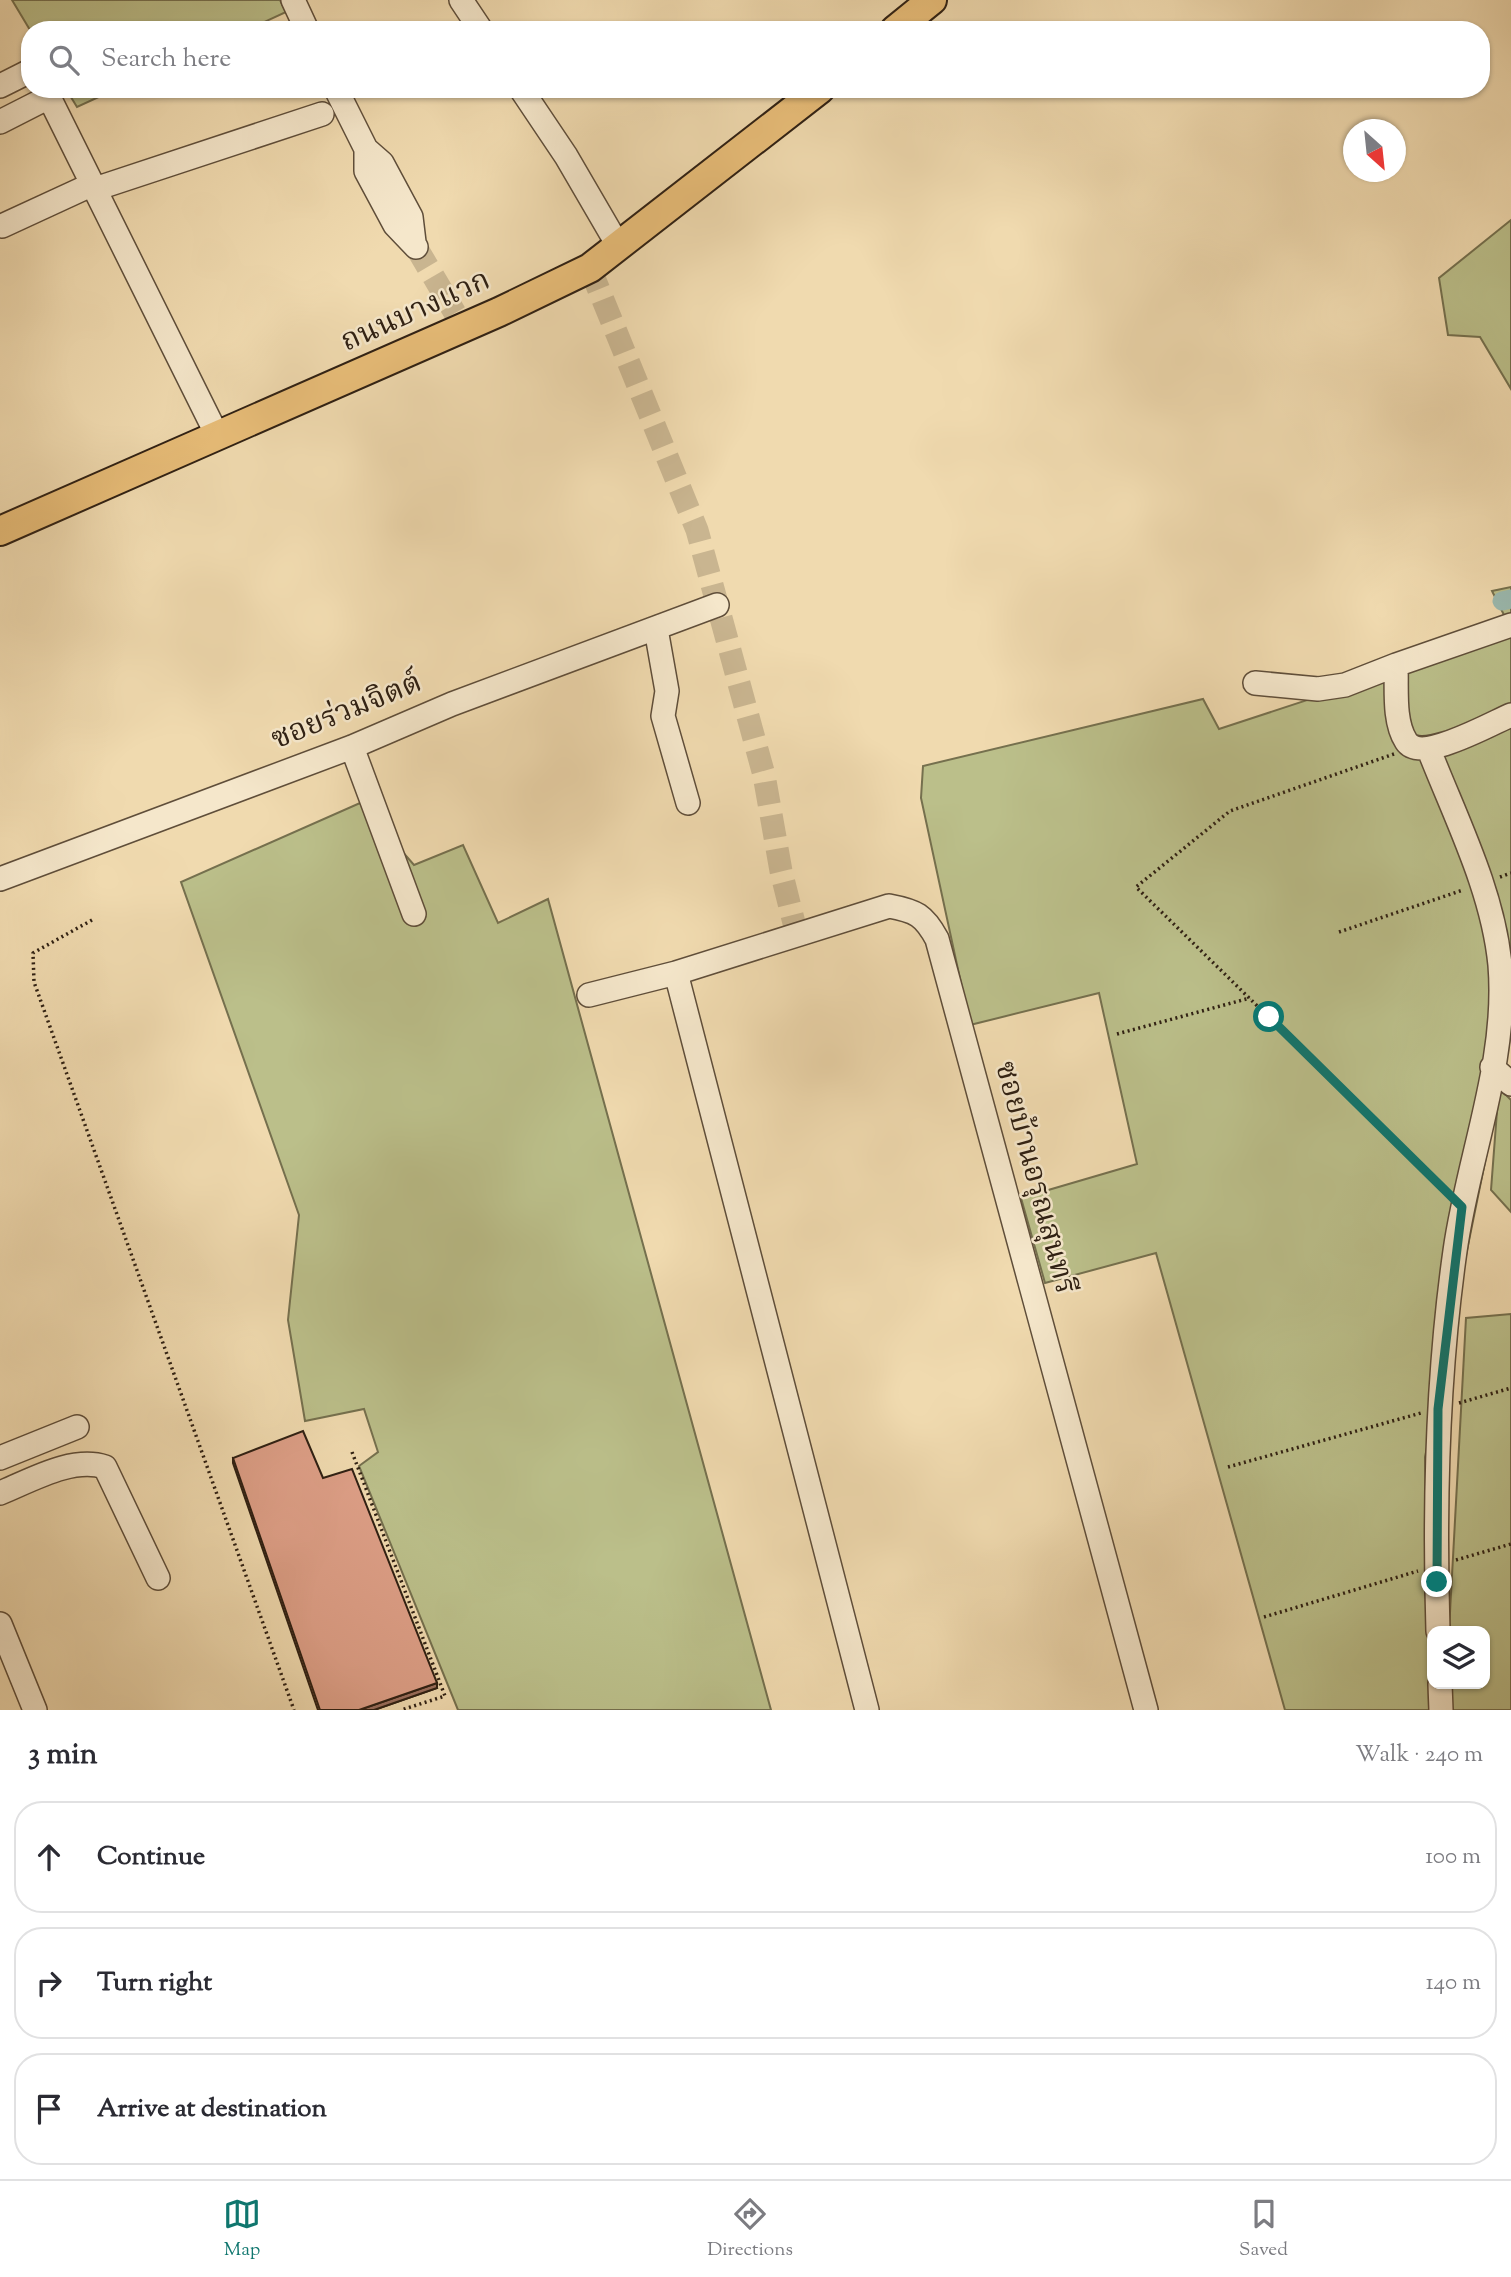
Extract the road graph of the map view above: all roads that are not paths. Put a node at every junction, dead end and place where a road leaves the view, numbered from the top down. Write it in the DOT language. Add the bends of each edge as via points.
graph roads {
  1 [pos="293,0"];
  2 [pos="461,0"];
  3 [pos="932,0"];
  4 [pos="303,21"];
  5 [pos="475,21"];
  6 [pos="906,21"];
  7 [pos="21,76"];
  8 [pos="0,86"];
  9 [pos="39,98"];
  10 [pos="50,98"];
  11 [pos="340,98"];
  12 [pos="527,98"];
  13 [pos="809,98"];
  14 [pos="322,114"];
  15 [pos="0,122"];
  16 [pos="94,186"];
  17 [pos="2,226"];
  18 [pos="415,244"];
  19 [pos="620,247"];
  20 [pos="217,435"];
  21 [pos="0,531"];
  22 [pos="717,605"];
  23 [pos="1511,625"];
  24 [pos="656,629"];
  25 [pos="1396,665"];
  26 [pos="1255,683"];
  27 [pos="1511,715"];
  28 [pos="352,747"];
  29 [pos="1421,749"];
  30 [pos="688,803"];
  31 [pos="0,878"];
  32 [pos="414,914"];
  33 [pos="676,973"];
  34 [pos="589,995"];
  35 [pos="1492,1067"];
  36 [pos="1511,1084"];
  37 [pos="77,1427"];
  38 [pos="0,1458"];
  39 [pos="0,1493"];
  40 [pos="158,1578"];
  41 [pos="0,1624"];
  42 [pos="1438,1626"];
  43 [pos="1440,1689"];
  44 [pos="35,1710"];
  45 [pos="867,1710"];
  46 [pos="1146,1710"];
  47 [pos="1441,1710"];
  1 -- 4 [label="street"];
  2 -- 5 [label="street"];
  3 -- 6 [label="main road"];
  7 -- 8 [label="street"];
  9 -- 15 [label="street"];
  10 -- 16 [label="street"];
  11 -- 18 [label="street" via="366,149 382,163 411,217"];
  12 -- 19 [label="street"];
  13 -- 19 [label="main road, ถนนบางแวก"];
  14 -- 16 [label="street"];
  16 -- 17 [label="street"];
  16 -- 20 [label="street"];
  19 -- 20 [label="main road, ถนนบางแวก" via="590,268 460,321"];
  20 -- 21 [label="main road, ถนนบางแวก"];
  22 -- 24 [label="street, ซอยร่วมจิตต์"];
  23 -- 25 [label="street"];
  24 -- 28 [label="street, ซอยร่วมจิตต์" via="452,704"];
  24 -- 30 [label="street" via="667,691 663,716"];
  25 -- 26 [label="street" via="1345,685 1318,689"];
  25 -- 29 [label="street" via="1400,726 1406,741"];
  27 -- 29 [label="street"];
  28 -- 31 [label="street, ซอยร่วมจิตต์"];
  28 -- 32 [label="street"];
  29 -- 35 [label="street" via="1481,883 1500,963 1501,1004"];
  33 -- 34 [label="street, ซอยบ้านอรุณสุนทรี"];
  33 -- 45 [label="street"];
  33 -- 46 [label="street, ซอยบ้านอรุณสุนทรี" via="889,906 926,919 937,939"];
  35 -- 36 [label="street"];
  35 -- 42 [label="street" via="1462,1207 1438,1409"];
  37 -- 38 [label="street"];
  39 -- 40 [label="street" via="72,1465 104,1467"];
  41 -- 44 [label="street"];
  43 -- 47 [label="street"];
}
